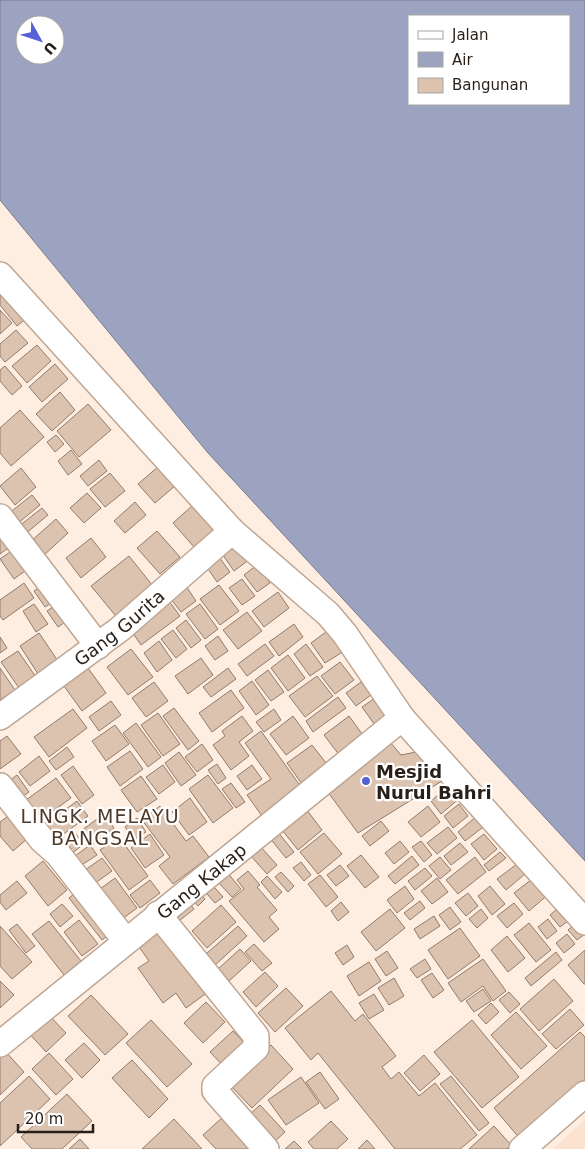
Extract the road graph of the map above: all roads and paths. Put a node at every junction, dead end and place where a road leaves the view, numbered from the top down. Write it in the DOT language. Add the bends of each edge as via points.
graph roads {
  1 [pos="0,275"];
  2 [pos="0,517"];
  3 [pos="232,532"];
  4 [pos="98,646"];
  5 [pos="0,717"];
  6 [pos="402,718"];
  7 [pos="0,786"];
  8 [pos="158,914"];
  9 [pos="585,922"];
  10 [pos="125,940"];
  11 [pos="0,1044"];
  12 [pos="585,1094"];
  13 [pos="266,1149"];
  14 [pos="522,1149"];
  1 -- 3 [label="street"];
  2 -- 4 [label="street"];
  3 -- 4 [label="street, Gang Gurita"];
  3 -- 6 [label="street" via="328,614"];
  4 -- 5 [label="street, Gang Gurita"];
  6 -- 8 [label="street, Gang Kakap"];
  6 -- 9 [label="street"];
  7 -- 10 [label="street"];
  8 -- 10 [label="street, Gang Kakap"];
  8 -- 13 [label="street" via="256,1036 256,1048 216,1086 215,1091"];
  10 -- 11 [label="street, Gang Kakap"];
  12 -- 14 [label="street"];
}
